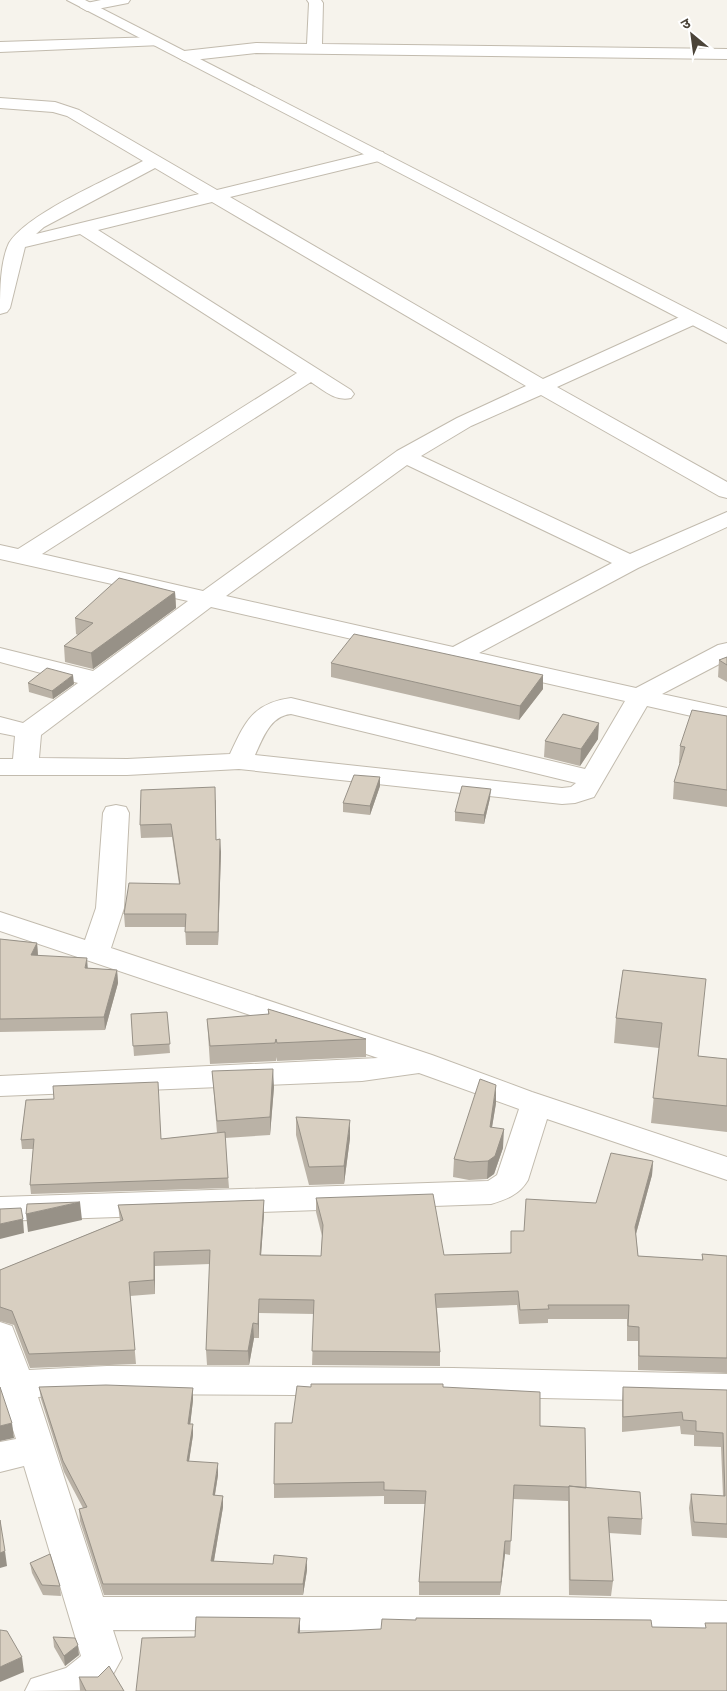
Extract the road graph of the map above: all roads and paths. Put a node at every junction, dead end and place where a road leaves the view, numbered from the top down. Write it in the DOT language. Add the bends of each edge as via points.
graph roads {
  1 [pos="123,0"];
  2 [pos="314,0"];
  3 [pos="80,3"];
  4 [pos="156,42"];
  5 [pos="0,47"];
  6 [pos="314,48"];
  7 [pos="727,54"];
  8 [pos="184,56"];
  9 [pos="0,103"];
  10 [pos="377,156"];
  11 [pos="155,161"];
  12 [pos="214,196"];
  13 [pos="83,228"];
  14 [pos="17,244"];
  15 [pos="0,308"];
  16 [pos="691,319"];
  17 [pos="727,337"];
  18 [pos="311,373"];
  19 [pos="542,387"];
  20 [pos="344,394"];
  21 [pos="405,456"];
  22 [pos="727,491"];
  23 [pos="727,519"];
  24 [pos="11,555"];
  25 [pos="630,563"];
  26 [pos="208,598"];
  27 [pos="727,650"];
  28 [pos="456,654"];
  29 [pos="0,655"];
  30 [pos="97,680"];
  31 [pos="641,696"];
  32 [pos="727,716"];
  33 [pos="0,725"];
  34 [pos="28,732"];
  35 [pos="239,761"];
  36 [pos="13,766"];
  37 [pos="593,778"];
  38 [pos="116,813"];
  39 [pos="0,921"];
  40 [pos="95,953"];
  41 [pos="421,1062"];
  42 [pos="0,1086"];
  43 [pos="536,1104"];
  44 [pos="727,1169"];
  45 [pos="0,1209"];
  46 [pos="0,1335"];
  47 [pos="17,1384"];
  48 [pos="727,1388"];
  49 [pos="38,1448"];
  50 [pos="0,1457"];
  51 [pos="90,1613"];
  52 [pos="727,1618"];
  53 [pos="45,1691"];
  1 -- 3 [label="street"];
  2 -- 6 [label="street"];
  3 -- 4 [label="street"];
  4 -- 5 [label="street"];
  4 -- 8 [label="street"];
  6 -- 7 [label="street"];
  6 -- 8 [label="street" via="256,48"];
  8 -- 10 [label="street"];
  9 -- 11 [label="street" via="63,109"];
  10 -- 12 [label="street"];
  10 -- 16 [label="street"];
  11 -- 12 [label="street"];
  11 -- 14 [label="street" via="38,223"];
  12 -- 13 [label="street"];
  12 -- 19 [label="street"];
  13 -- 14 [label="street"];
  13 -- 18 [label="street"];
  14 -- 15 [label="street"];
  16 -- 17 [label="street"];
  16 -- 19 [label="street"];
  18 -- 20 [label="street"];
  18 -- 24 [label="street"];
  19 -- 21 [label="street" via="464,422"];
  19 -- 22 [label="street"];
  21 -- 25 [label="street"];
  21 -- 26 [label="street"];
  23 -- 25 [label="street"];
  24 -- 26 [label="street"];
  25 -- 28 [label="street"];
  26 -- 28 [label="street"];
  26 -- 30 [label="street"];
  27 -- 31 [label="street"];
  28 -- 31 [label="street"];
  29 -- 30 [label="street"];
  30 -- 34 [label="street"];
  31 -- 32 [label="street"];
  31 -- 37 [label="street"];
  33 -- 34 [label="street"];
  34 -- 36 [label="street"];
  35 -- 36 [label="street" via="127,767"];
  35 -- 37 [label="street" via="562,796 575,796 585,791"];
  35 -- 37 [label="street" via="263,716 279,706 291,706"];
  38 -- 40 [label="street" via="110,908"];
  39 -- 40 [label="street"];
  40 -- 41 [label="street"];
  41 -- 42 [label="street" via="362,1071"];
  41 -- 43 [label="street"];
  43 -- 44 [label="street"];
  43 -- 45 [label="street" via="512,1180 504,1188 491,1192"];
  46 -- 47 [label="street"];
  47 -- 48 [label="street" via="107,1380"];
  47 -- 49 [label="street"];
  49 -- 50 [label="street"];
  49 -- 51 [label="street"];
  51 -- 52 [label="street" via="559,1614"];
  51 -- 53 [label="street" via="102,1658 96,1672 82,1680"];
}
